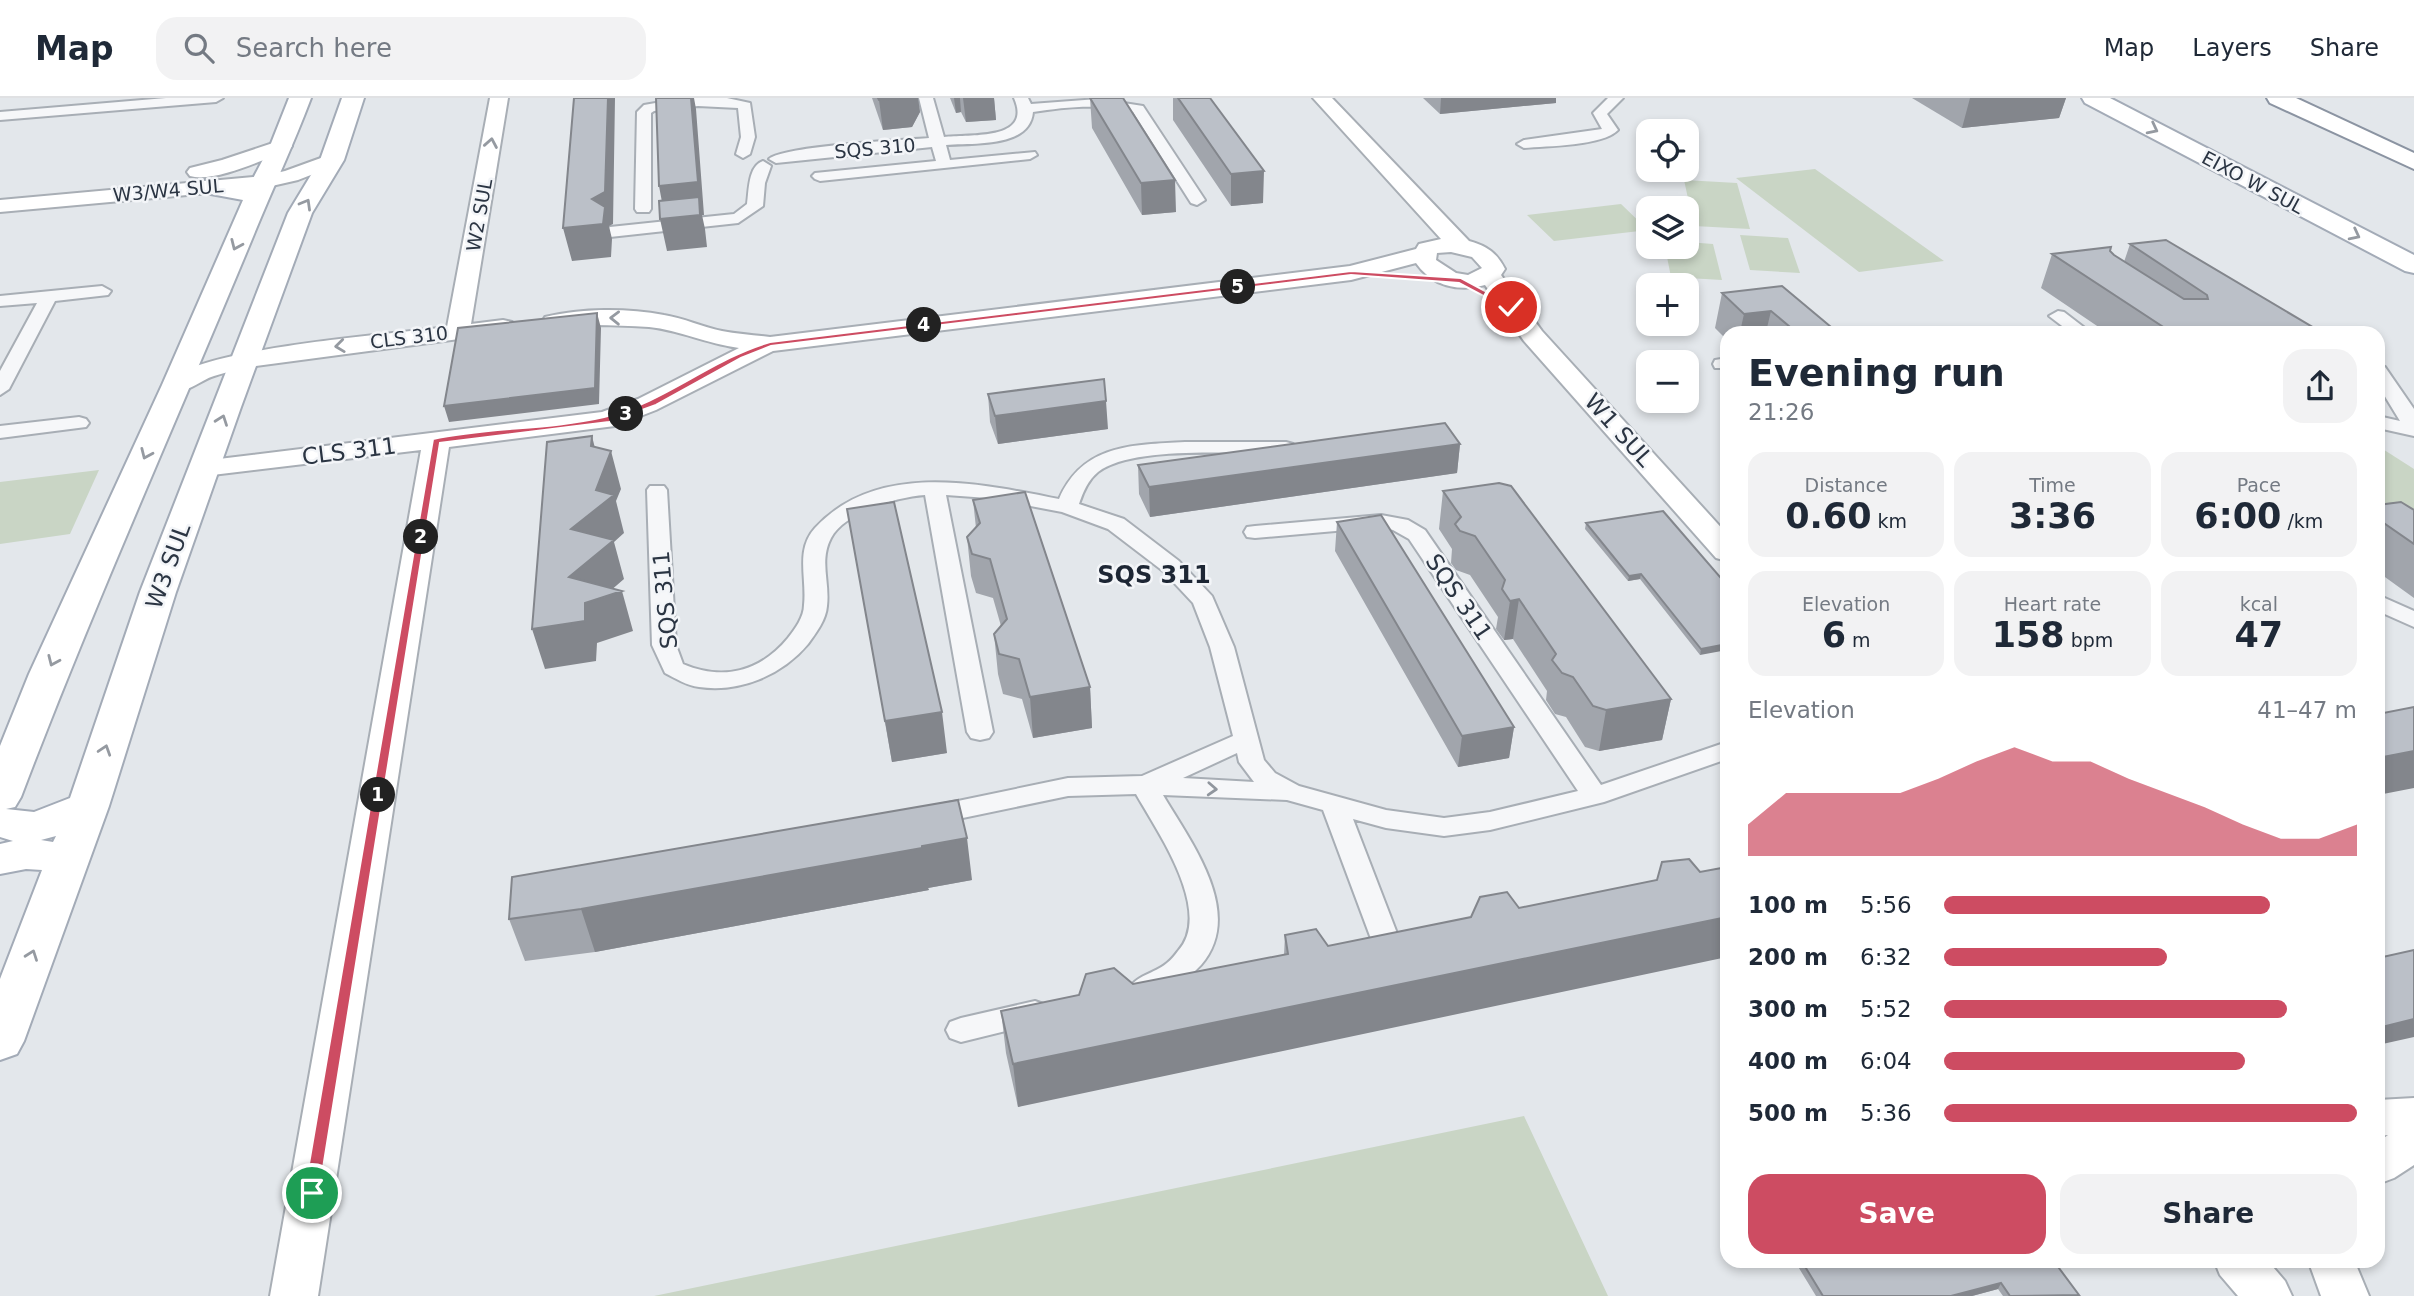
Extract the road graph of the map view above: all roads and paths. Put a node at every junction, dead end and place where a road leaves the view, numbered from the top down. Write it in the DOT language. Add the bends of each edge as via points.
graph roads {
  1 [pos="216,98"];
  2 [pos="300,98"];
  3 [pos="353,98"];
  4 [pos="499,98"];
  5 [pos="926,98"];
  6 [pos="1322,98"];
  7 [pos="1616,98"];
  8 [pos="2092,98"];
  9 [pos="2133,98"];
  10 [pos="2278,98"];
  11 [pos="2314,98"];
  12 [pos="1023,103"];
  13 [pos="0,116"];
  14 [pos="748,137"];
  15 [pos="938,142"];
  16 [pos="1524,144"];
  17 [pos="2414,144"];
  18 [pos="282,146"];
  19 [pos="1030,155"];
  20 [pos="768,157"];
  21 [pos="332,160"];
  22 [pos="743,160"];
  23 [pos="2414,162"];
  24 [pos="944,164"];
  25 [pos="820,176"];
  26 [pos="757,183"];
  27 [pos="209,187"];
  28 [pos="260,188"];
  29 [pos="0,191"];
  30 [pos="1197,200"];
  31 [pos="0,206"];
  32 [pos="643,209"];
  33 [pos="1428,213"];
  34 [pos="610,232"];
  35 [pos="2414,240"];
  36 [pos="1461,246"];
  37 [pos="1426,252"];
  38 [pos="2414,265"];
  39 [pos="1351,273"];
  40 [pos="1489,275"];
  41 [pos="1453,280"];
  42 [pos="102,291"];
  43 [pos="49,296"];
  44 [pos="0,301"];
  45 [pos="1511,307"];
  46 [pos="2058,317"];
  47 [pos="2072,326"];
  48 [pos="682,327"];
  49 [pos="458,331"];
  50 [pos="770,344"];
  51 [pos="247,359"];
  52 [pos="2385,381"];
  53 [pos="177,385"];
  54 [pos="0,389"];
  55 [pos="676,391"];
  56 [pos="79,423"];
  57 [pos="2385,424"];
  58 [pos="2414,430"];
  59 [pos="0,432"];
  60 [pos="436,441"];
  61 [pos="1308,447"];
  62 [pos="204,468"];
  63 [pos="934,488"];
  64 [pos="657,490"];
  65 [pos="1067,507"];
  66 [pos="1255,532"];
  67 [pos="1720,544"];
  68 [pos="2385,606"];
  69 [pos="2414,620"];
  70 [pos="980,733"];
  71 [pos="1247,739"];
  72 [pos="1720,752"];
  73 [pos="1144,785"];
  74 [pos="1290,792"];
  75 [pos="1595,796"];
  76 [pos="0,797"];
  77 [pos="1333,803"];
  78 [pos="89,806"];
  79 [pos="905,820"];
  80 [pos="0,822"];
  81 [pos="0,859"];
  82 [pos="66,861"];
  83 [pos="1384,936"];
  84 [pos="1117,995"];
  85 [pos="1065,1007"];
  86 [pos="961,1030"];
  87 [pos="0,1041"];
  88 [pos="2414,1116"];
  89 [pos="2385,1118"];
  90 [pos="2414,1142"];
  91 [pos="2385,1161"];
  92 [pos="2244,1268"];
  93 [pos="2334,1268"];
  94 [pos="294,1296"];
  95 [pos="2268,1296"];
  96 [pos="2345,1296"];
  1 -- 13 [label="street"];
  2 -- 18 [label="main road"];
  3 -- 21 [label="main road, W3 SUL"];
  49 -- 4 [label="street, W2 SUL, one-way"];
  5 -- 15 [label="street, SQS 310"];
  6 -- 33 [label="street"];
  7 -- 16 [label="street" via="1600,113 1611,130"];
  8 -- 38 [label="main road, EIXO W SUL, one-way"];
  9 -- 35 [label="main road, EIXO W SUL"];
  10 -- 23 [label="main road"];
  11 -- 17 [label="main road"];
  12 -- 15 [label="street, SQS 310" via="1026,121 1012,133"];
  12 -- 30 [label="street, SQS 310" via="1103,99 1129,103 1138,109"];
  14 -- 20 [label="street"];
  14 -- 22 [label="street"];
  14 -- 32 [label="street" via="745,106 739,102 719,99 646,110"];
  15 -- 20 [label="street, SQS 310"];
  15 -- 24 [label="street, SQS 310"];
  18 -- 28 [label="main road"];
  18 -- 29 [label="street, W3/W4 SUL" via="199,172"];
  19 -- 24 [label="street, SQS 310"];
  20 -- 22 [label="street, SQS 310"];
  20 -- 26 [label="street"];
  21 -- 28 [label="street"];
  51 -- 21 [label="main road, W3 SUL, one-way" via="300,213"];
  22 -- 26 [label="street"];
  24 -- 25 [label="street, SQS 310"];
  26 -- 34 [label="street" via="755,206 738,218"];
  27 -- 28 [label="main road"];
  27 -- 31 [label="street, W3/W4 SUL"];
  28 -- 53 [label="main road, one-way"];
  33 -- 36 [label="street"];
  33 -- 37 [label="street" via="1431,239"];
  36 -- 37 [label="street" via="1443,245"];
  36 -- 40 [label="street, W1 SUL" via="1491,262 1494,269"];
  37 -- 39 [label="street"];
  37 -- 41 [label="street" via="1428,266"];
  39 -- 41 [label="street"];
  39 -- 50 [label="street"];
  40 -- 41 [label="street"];
  40 -- 45 [label="street, W1 SUL"];
  41 -- 45 [label="street, W1 SUL"];
  42 -- 43 [label="street"];
  43 -- 44 [label="street"];
  43 -- 54 [label="street"];
  45 -- 67 [label="street, W1 SUL"];
  46 -- 47 [label="street"];
  48 -- 49 [label="street, CLS 310, one-way" via="595,318"];
  48 -- 50 [label="street, CLS 310" via="718,338"];
  48 -- 55 [label="street" via="690,337 693,359"];
  49 -- 51 [label="street, CLS 310, one-way"];
  50 -- 55 [label="street, CLS 311" via="738,356"];
  51 -- 53 [label="street, CLS 310"];
  62 -- 51 [label="main road, W3 SUL, one-way"];
  52 -- 58 [label="street"];
  53 -- 76 [label="main road, one-way" via="47,674"];
  55 -- 60 [label="street, CLS 311" via="606,420"];
  56 -- 59 [label="street"];
  57 -- 58 [label="street"];
  60 -- 62 [label="street, CLS 311"];
  60 -- 94 [label="street"];
  61 -- 65 [label="street" via="1151,449 1118,455 1094,465 1082,477"];
  78 -- 62 [label="main road, W3 SUL, one-way" via="158,592"];
  63 -- 64 [label="street, SQS 311" via="879,497 851,509 823,532 813,554 816,607 807,629 786,654 764,670 720,680 700,680 673,668 664,645"];
  63 -- 65 [label="street, SQS 311" via="988,492"];
  63 -- 70 [label="street"];
  65 -- 71 [label="street, SQS 311" via="1116,524 1171,566 1204,601 1222,647"];
  66 -- 75 [label="street, SQS 311" via="1381,521 1417,535"];
  68 -- 69 [label="street"];
  71 -- 73 [label="street, SQS 311"];
  71 -- 74 [label="street, SQS 311" via="1252,762 1266,779"];
  72 -- 75 [label="street, SQS 311"];
  73 -- 74 [label="street, SQS 311, one-way"];
  73 -- 79 [label="street, SQS 311" via="1068,787"];
  73 -- 84 [label="street" via="1203,894 1206,926 1194,958 1172,978"];
  74 -- 77 [label="street, SQS 311"];
  75 -- 77 [label="street, SQS 311" via="1444,827 1386,819"];
  77 -- 83 [label="street"];
  78 -- 80 [label="main road" via="57,822 31,827"];
  78 -- 82 [label="main road, W3 SUL"];
  81 -- 82 [label="main road" via="25,852"];
  87 -- 82 [label="main road, W3 SUL, one-way"];
  85 -- 86 [label="street"];
  88 -- 89 [label="street"];
  90 -- 91 [label="street"];
  92 -- 95 [label="street"];
  93 -- 96 [label="street"];
}
